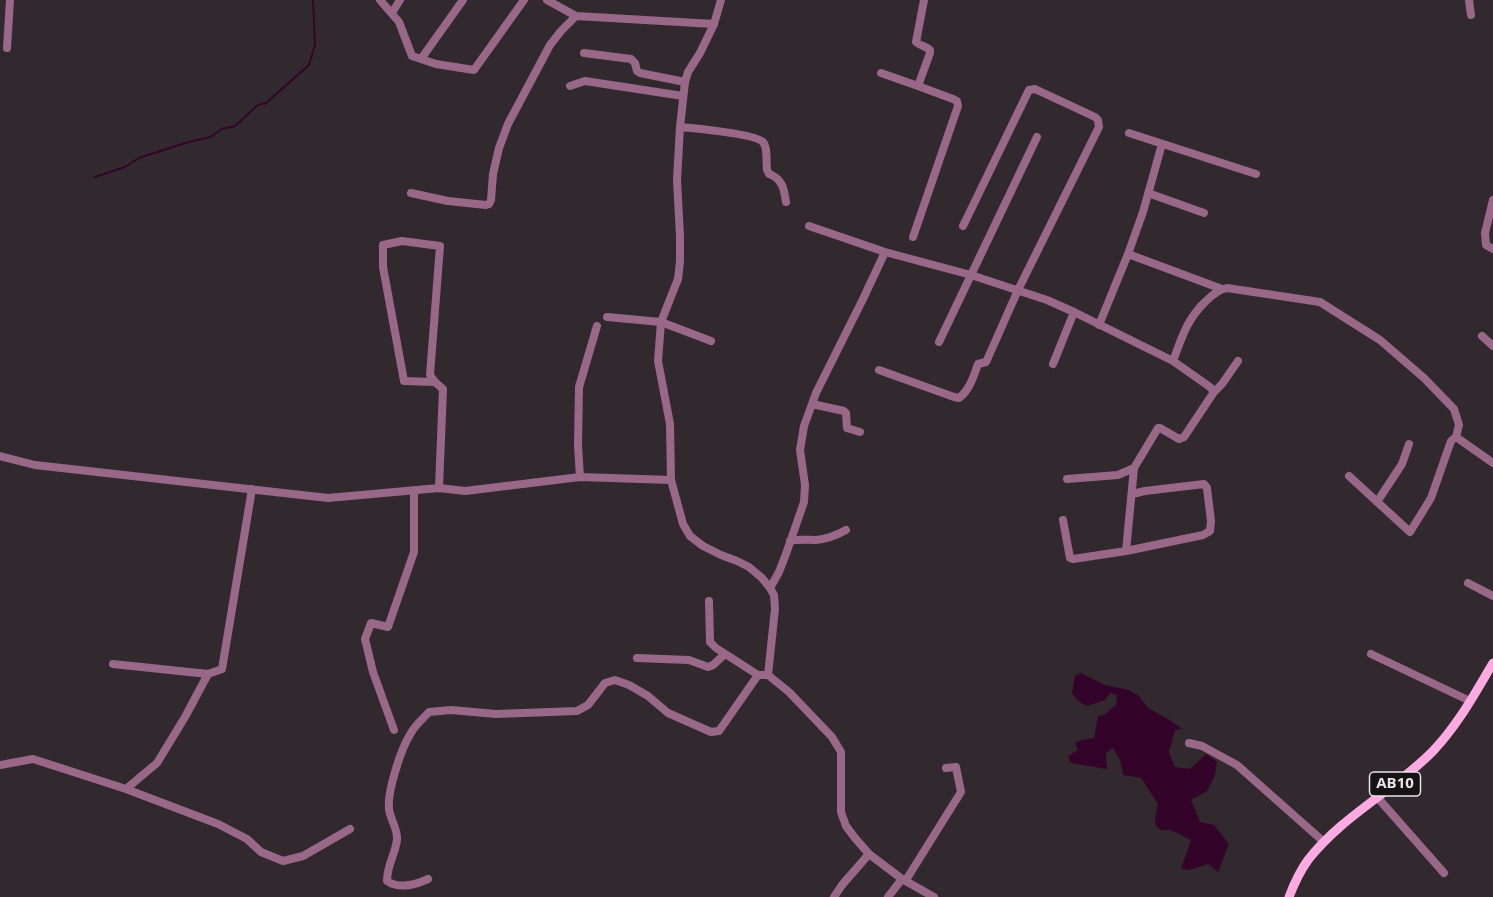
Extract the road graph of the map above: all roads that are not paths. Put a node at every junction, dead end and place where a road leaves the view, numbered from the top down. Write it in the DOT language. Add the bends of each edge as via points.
graph roads {
  1 [pos="10,0"];
  2 [pos="380,0"];
  3 [pos="400,0"];
  4 [pos="463,0"];
  5 [pos="524,0"];
  6 [pos="547,0"];
  7 [pos="721,0"];
  8 [pos="924,0"];
  9 [pos="1470,0"];
  10 [pos="392,13"];
  11 [pos="1471,15"];
  12 [pos="576,16"];
  13 [pos="4,22"];
  14 [pos="714,24"];
  15 [pos="7,48"];
  16 [pos="584,53"];
  17 [pos="421,59"];
  18 [pos="881,73"];
  19 [pos="685,82"];
  20 [pos="570,86"];
  21 [pos="918,86"];
  22 [pos="683,96"];
  23 [pos="680,127"];
  24 [pos="1129,133"];
  25 [pos="1037,137"];
  26 [pos="1162,144"];
  27 [pos="1256,174"];
  28 [pos="411,193"];
  29 [pos="1148,193"];
  30 [pos="786,202"];
  31 [pos="1492,205"];
  32 [pos="1204,213"];
  33 [pos="809,226"];
  34 [pos="963,226"];
  35 [pos="913,237"];
  36 [pos="1493,249"];
  37 [pos="885,252"];
  38 [pos="1128,254"];
  39 [pos="971,275"];
  40 [pos="1222,289"];
  41 [pos="1018,290"];
  42 [pos="1074,312"];
  43 [pos="607,317"];
  44 [pos="661,322"];
  45 [pos="1099,325"];
  46 [pos="597,326"];
  47 [pos="1482,336"];
  48 [pos="711,341"];
  49 [pos="939,342"];
  50 [pos="1493,346"];
  51 [pos="1173,361"];
  52 [pos="1238,361"];
  53 [pos="1053,364"];
  54 [pos="879,370"];
  55 [pos="435,382"];
  56 [pos="1214,392"];
  57 [pos="813,404"];
  58 [pos="860,432"];
  59 [pos="1456,437"];
  60 [pos="1408,444"];
  61 [pos="0,456"];
  62 [pos="1493,463"];
  63 [pos="1134,468"];
  64 [pos="1349,476"];
  65 [pos="580,477"];
  66 [pos="1067,479"];
  67 [pos="671,480"];
  68 [pos="439,488"];
  69 [pos="252,489"];
  70 [pos="414,490"];
  71 [pos="1132,494"];
  72 [pos="1377,502"];
  73 [pos="1063,520"];
  74 [pos="846,530"];
  75 [pos="790,541"];
  76 [pos="1126,551"];
  77 [pos="1468,583"];
  78 [pos="770,588"];
  79 [pos="1493,596"];
  80 [pos="709,601"];
  81 [pos="726,654"];
  82 [pos="1371,654"];
  83 [pos="637,658"];
  84 [pos="1493,663"];
  85 [pos="113,664"];
  86 [pos="208,674"];
  87 [pos="758,675"];
  88 [pos="768,675"];
  89 [pos="1470,701"];
  90 [pos="394,730"];
  91 [pos="1189,743"];
  92 [pos="0,765"];
  93 [pos="946,768"];
  94 [pos="126,789"];
  95 [pos="1377,797"];
  96 [pos="350,829"];
  97 [pos="1324,842"];
  98 [pos="868,854"];
  99 [pos="1444,873"];
  100 [pos="428,879"];
  101 [pos="904,880"];
  102 [pos="834,897"];
  103 [pos="888,897"];
  104 [pos="934,897"];
  105 [pos="1289,897"];
  1 -- 13 [label="street"];
  2 -- 10 [label="street"];
  3 -- 10 [label="street"];
  4 -- 17 [label="street"];
  5 -- 17 [label="street" via="474,70"];
  6 -- 12 [label="street"];
  7 -- 14 [label="street"];
  8 -- 21 [label="street" via="916,42 928,47 930,53"];
  9 -- 11 [label="street"];
  10 -- 17 [label="street" via="412,56"];
  12 -- 14 [label="street"];
  12 -- 28 [label="street" via="550,45 508,124 499,148 489,204"];
  13 -- 15 [label="street"];
  14 -- 19 [label="street"];
  16 -- 19 [label="street" via="631,58 640,73"];
  18 -- 21 [label="street"];
  19 -- 22 [label="street"];
  20 -- 22 [label="street" via="585,81"];
  21 -- 35 [label="street" via="953,99 958,106"];
  22 -- 23 [label="street"];
  23 -- 30 [label="street" via="761,140 766,170 781,182"];
  23 -- 44 [label="street" via="680,262 678,279"];
  24 -- 26 [label="street"];
  25 -- 39 [label="street"];
  26 -- 27 [label="street"];
  26 -- 29 [label="street"];
  29 -- 32 [label="street"];
  29 -- 38 [label="street"];
  31 -- 36 [label="street" via="1485,233 1486,244"];
  33 -- 37 [label="street"];
  34 -- 41 [label="street" via="1029,90 1035,89 1098,120 1099,127"];
  37 -- 39 [label="street"];
  37 -- 57 [label="street"];
  38 -- 40 [label="street"];
  38 -- 45 [label="street"];
  39 -- 41 [label="street"];
  39 -- 49 [label="street"];
  40 -- 51 [label="street" via="1191,318"];
  40 -- 59 [label="street" via="1320,302 1380,340 1424,378 1454,409 1459,425"];
  41 -- 42 [label="street"];
  41 -- 54 [label="street" via="986,362 978,364 959,398"];
  42 -- 45 [label="street"];
  42 -- 53 [label="street"];
  43 -- 44 [label="street"];
  44 -- 48 [label="street"];
  44 -- 67 [label="street" via="658,361 670,424"];
  45 -- 51 [label="street"];
  46 -- 65 [label="street" via="579,387"];
  47 -- 50 [label="street"];
  51 -- 56 [label="street"];
  52 -- 56 [label="street"];
  55 -- 55 [label="street" via="430,375 440,246 402,241 383,245 383,267 404,381"];
  55 -- 68 [label="street" via="443,388"];
  56 -- 63 [label="street" via="1184,437 1179,439 1158,428"];
  57 -- 58 [label="street" via="846,412 847,428"];
  57 -- 75 [label="street" via="800,450 804,502"];
  59 -- 62 [label="street"];
  59 -- 72 [label="street" via="1451,441 1431,498 1410,531"];
  60 -- 72 [label="street" via="1402,465"];
  61 -- 69 [label="street" via="35,465"];
  63 -- 66 [label="street" via="1118,475"];
  63 -- 71 [label="street"];
  64 -- 72 [label="street"];
  65 -- 67 [label="street"];
  65 -- 68 [label="street" via="465,491"];
  67 -- 78 [label="street" via="690,536 749,567"];
  68 -- 70 [label="street"];
  69 -- 70 [label="street" via="328,498"];
  69 -- 86 [label="street" via="222,669"];
  70 -- 90 [label="street" via="414,552 388,627 371,623 365,639"];
  71 -- 76 [label="street"];
  71 -- 76 [label="street" via="1204,484 1211,527 1203,535"];
  73 -- 76 [label="street" via="1070,558"];
  74 -- 75 [label="street" via="817,540"];
  75 -- 78 [label="street"];
  77 -- 79 [label="street"];
  78 -- 88 [label="street" via="775,609"];
  80 -- 81 [label="street" via="710,642"];
  81 -- 83 [label="street" via="708,667 689,660"];
  81 -- 87 [label="street"];
  82 -- 89 [label="street"];
  84 -- 89 [label="main road, AB10"];
  85 -- 86 [label="street"];
  86 -- 94 [label="street" via="157,764"];
  87 -- 88 [label="street"];
  87 -- 100 [label="street" via="719,730 711,732 668,713 648,696 615,680 605,683 588,705 577,711 429,712 411,733 396,767 389,812 397,839 387,881 408,885"];
  88 -- 98 [label="street" via="796,699 841,752 841,812 846,826"];
  89 -- 95 [label="main road, AB10" via="1435,750"];
  91 -- 97 [label="street" via="1237,765"];
  92 -- 94 [label="street" via="33,759"];
  93 -- 101 [label="street" via="956,767 961,792"];
  94 -- 96 [label="street" via="218,824 247,839 261,852 283,861 303,856"];
  95 -- 97 [label="main road, AB10"];
  95 -- 99 [label="street"];
  97 -- 105 [label="main road, AB10" via="1298,876"];
  98 -- 101 [label="street"];
  98 -- 102 [label="street"];
  101 -- 103 [label="street"];
  101 -- 104 [label="street"];
}
